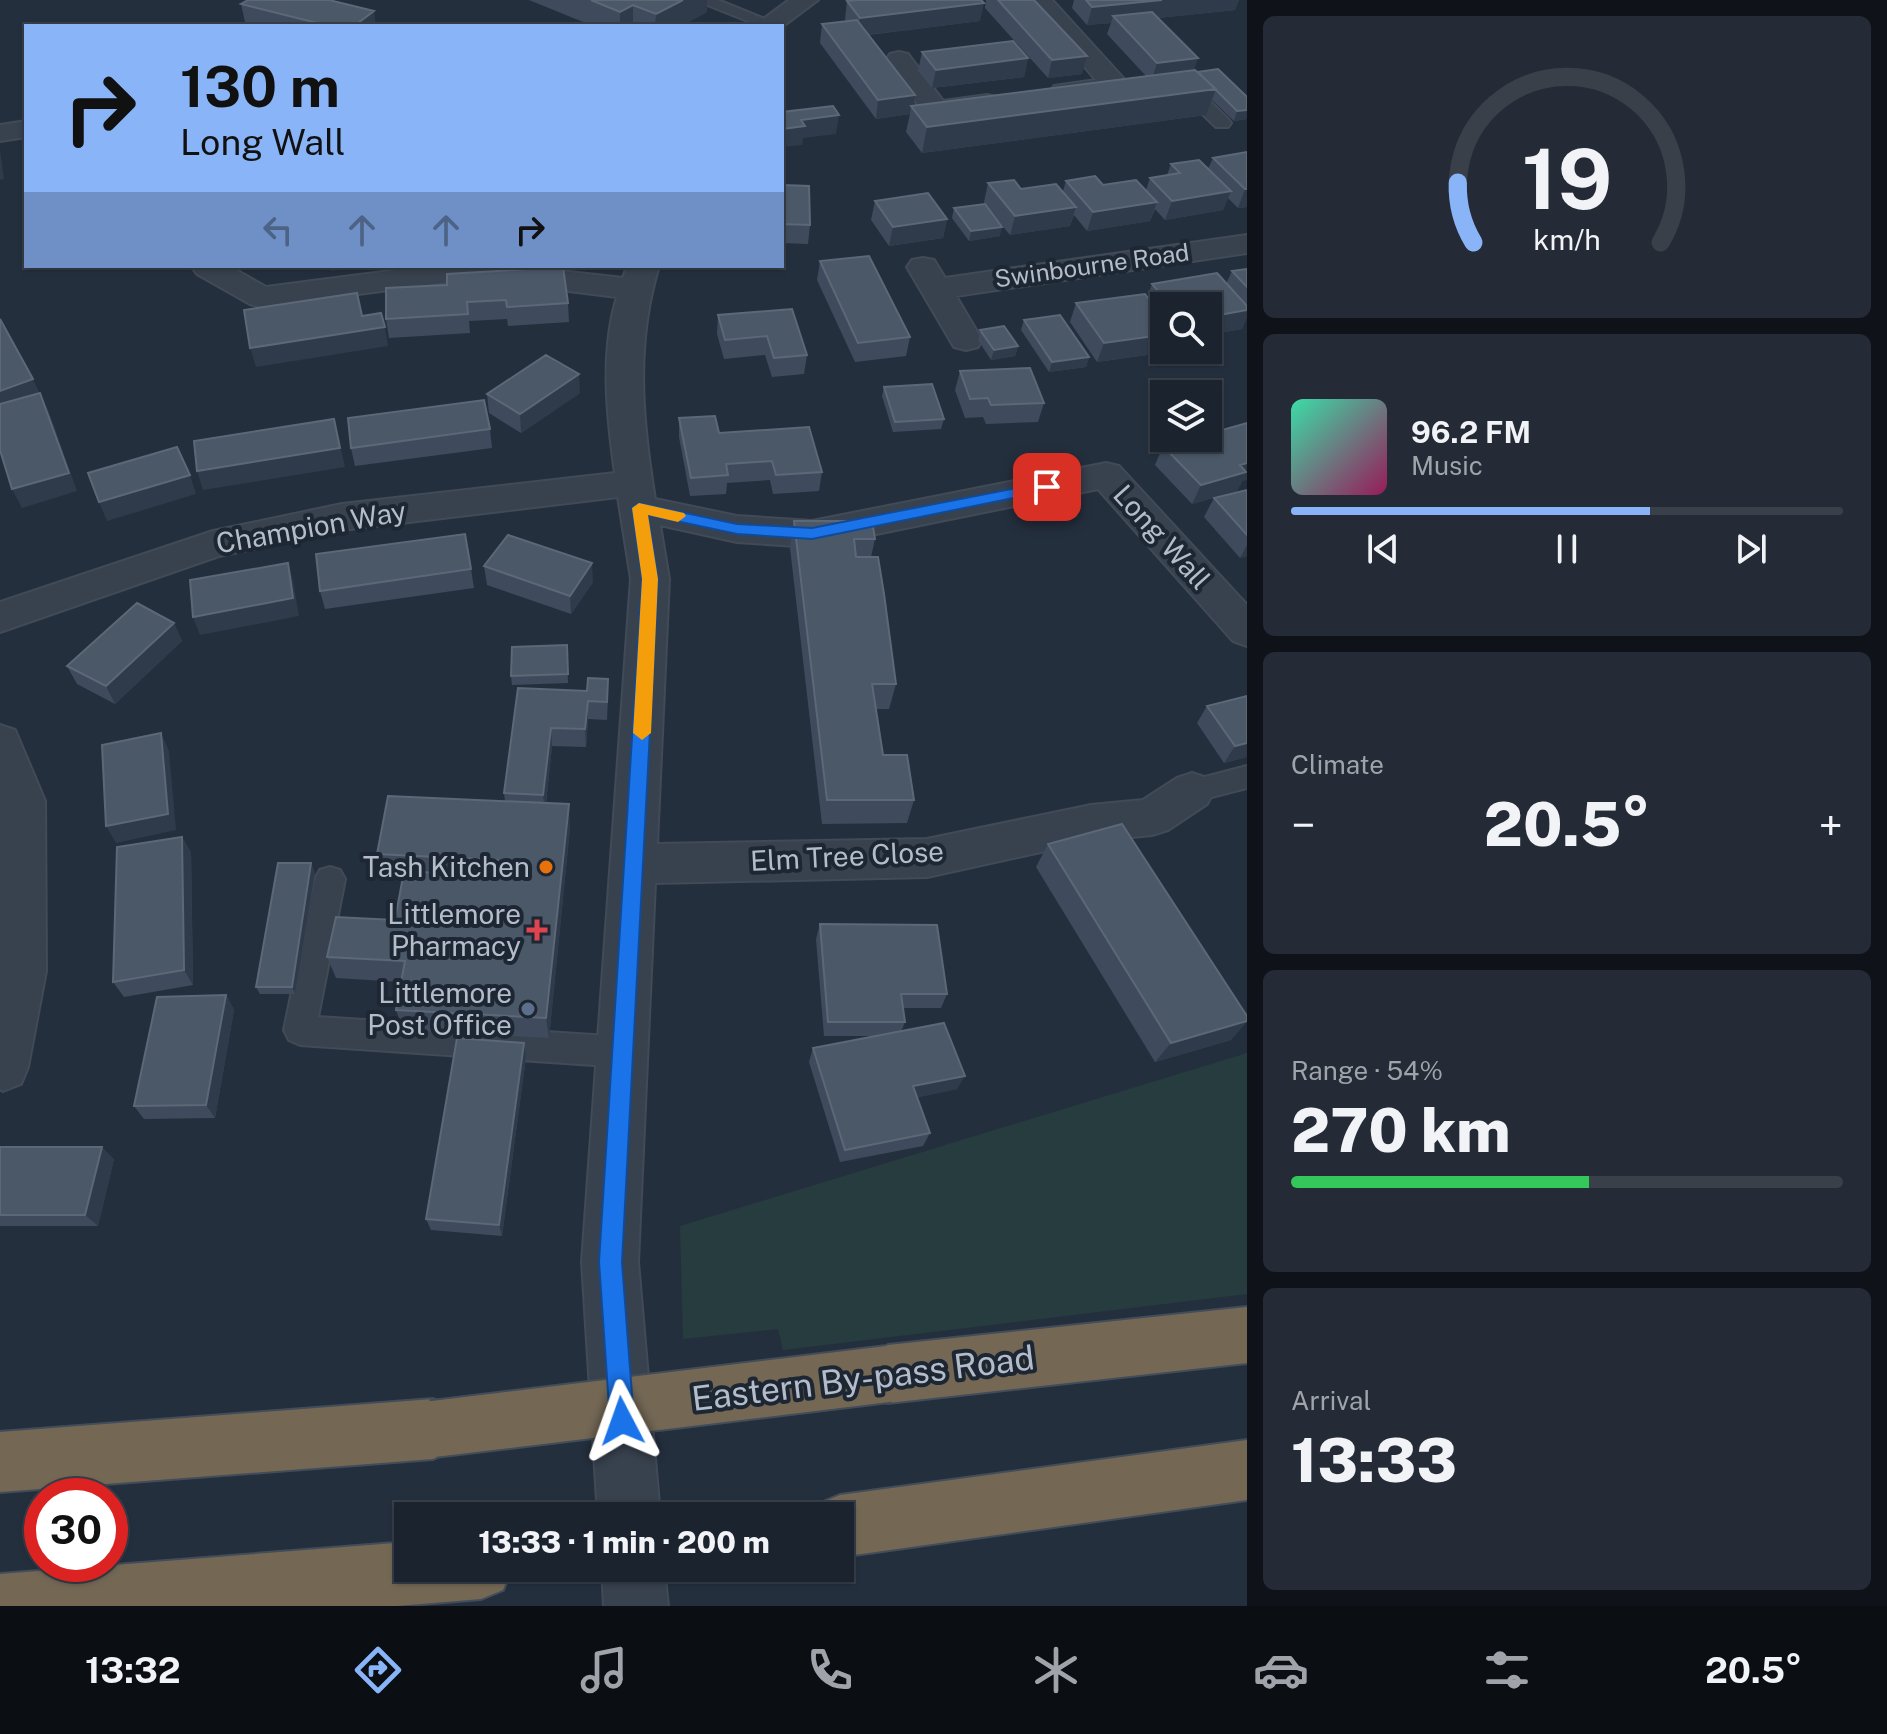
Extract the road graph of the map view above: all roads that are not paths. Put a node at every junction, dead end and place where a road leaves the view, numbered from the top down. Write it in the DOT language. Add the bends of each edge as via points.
graph roads {
  1 [pos="703,0"];
  2 [pos="806,0"];
  3 [pos="1039,0"];
  4 [pos="765,24"];
  5 [pos="770,24"];
  6 [pos="899,60"];
  7 [pos="1144,87"];
  8 [pos="1040,96"];
  9 [pos="1010,100"];
  10 [pos="1222,123"];
  11 [pos="24,129"];
  12 [pos="0,133"];
  13 [pos="1247,244"];
  14 [pos="210,268"];
  15 [pos="638,278"];
  16 [pos="966,340"];
  17 [pos="636,496"];
  18 [pos="0,616"];
  19 [pos="1247,631"];
  20 [pos="0,742"];
  21 [pos="1247,777"];
  22 [pos="1192,791"];
  23 [pos="635,864"];
  24 [pos="330,879"];
  25 [pos="624,1052"];
  26 [pos="3,1067"];
  27 [pos="1247,1335"];
  28 [pos="0,1462"];
  29 [pos="1247,1470"];
  30 [pos="628,1502"];
  31 [pos="854,1524"];
  32 [pos="394,1576"];
  33 [pos="634,1582"];
  34 [pos="0,1606"];
  35 [pos="636,1606"];
  1 -- 4 [label="lane"];
  2 -- 5 [label="street"];
  3 -- 7 [label="street"];
  6 -- 9 [label="street" via="936,110"];
  7 -- 8 [label="street"];
  7 -- 10 [label="lane" via="1190,92"];
  11 -- 12 [label="street"];
  13 -- 16 [label="street, Swinbourne Road" via="930,278"];
  14 -- 15 [label="street" via="261,297 471,270"];
  15 -- 17 [label="street" via="624,377"];
  17 -- 18 [label="street, Champion Way" via="342,517 213,544"];
  17 -- 19 [label="street, Long Wall" via="737,529 812,534 1106,475"];
  17 -- 23 [label="street" via="650,579"];
  20 -- 26 [label="street" via="23,801 22,971"];
  21 -- 22 [label="lane"];
  22 -- 23 [label="street, Elm Tree Close" via="1152,817 1091,823 927,858"];
  23 -- 25 [label="street"];
  24 -- 25 [label="lane" via="300,1030"];
  25 -- 30 [label="street" via="610,1262"];
  27 -- 28 [label="highway, Eastern By-pass Road, bridge" via="433,1429"];
  29 -- 31 [label="highway"];
  32 -- 34 [label="highway"];
  33 -- 35 [label="street"];
}
